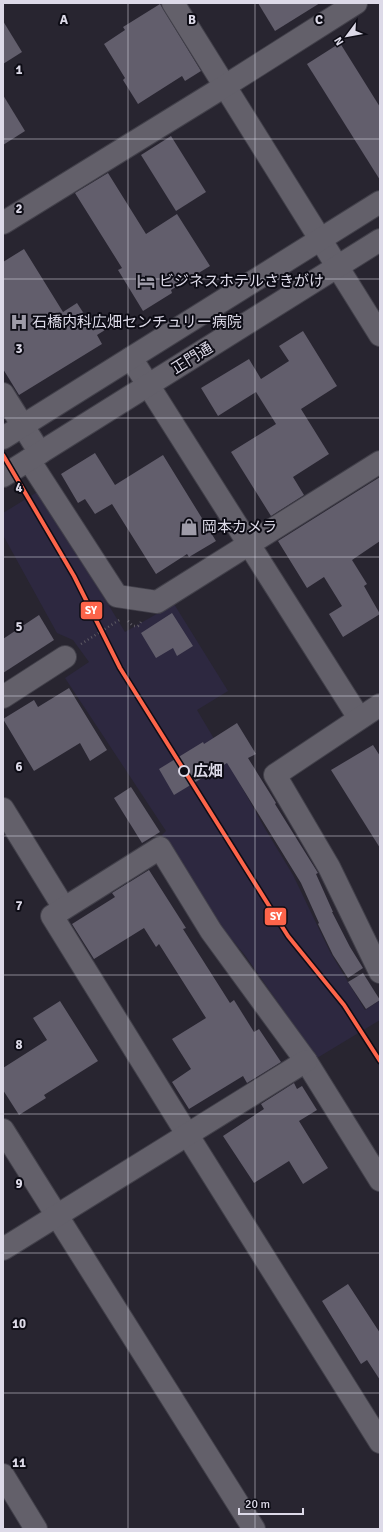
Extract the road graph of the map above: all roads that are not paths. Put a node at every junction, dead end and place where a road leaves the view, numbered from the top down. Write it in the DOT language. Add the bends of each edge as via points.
graph roads {
  1 [pos="173,3"];
  2 [pos="356,3"];
  3 [pos="224,86"];
  4 [pos="380,202"];
  5 [pos="3,222"];
  6 [pos="320,240"];
  7 [pos="380,240"];
  8 [pos="337,267"];
  9 [pos="380,335"];
  10 [pos="131,358"];
  11 [pos="148,386"];
  12 [pos="3,394"];
  13 [pos="23,425"];
  14 [pos="3,438"];
  15 [pos="35,457"];
  16 [pos="380,462"];
  17 [pos="3,476"];
  18 [pos="249,544"];
  19 [pos="73,651"];
  20 [pos="3,697"];
  21 [pos="380,705"];
  22 [pos="358,718"];
  23 [pos="3,809"];
  24 [pos="64,908"];
  25 [pos="380,972"];
  26 [pos="306,1061"];
  27 [pos="3,1130"];
  28 [pos="187,1134"];
  29 [pos="380,1180"];
  30 [pos="57,1215"];
  31 [pos="3,1249"];
  32 [pos="380,1442"];
  33 [pos="3,1475"];
  34 [pos="36,1529"];
  35 [pos="254,1529"];
  1 -- 3 [label="street"];
  2 -- 3 [label="street"];
  3 -- 5 [label="street"];
  3 -- 6 [label="street"];
  4 -- 6 [label="street"];
  6 -- 8 [label="street"];
  6 -- 10 [label="street"];
  7 -- 8 [label="street, 正門通"];
  8 -- 9 [label="street"];
  8 -- 11 [label="street, 正門通"];
  10 -- 11 [label="street"];
  10 -- 13 [label="street"];
  11 -- 15 [label="street, 正門通"];
  11 -- 18 [label="street"];
  12 -- 13 [label="street"];
  13 -- 14 [label="street"];
  13 -- 15 [label="street"];
  15 -- 17 [label="street, 正門通"];
  15 -- 18 [label="street" via="117,596 157,602"];
  16 -- 18 [label="street"];
  18 -- 22 [label="street"];
  19 -- 20 [label="street"];
  21 -- 22 [label="street"];
  22 -- 25 [label="street" via="275,775 329,867"];
  23 -- 24 [label="street"];
  24 -- 26 [label="street" via="160,848 210,931"];
  24 -- 28 [label="street" via="52,916"];
  26 -- 28 [label="street"];
  26 -- 29 [label="street"];
  27 -- 30 [label="street"];
  28 -- 30 [label="street"];
  28 -- 32 [label="street"];
  30 -- 31 [label="street"];
  30 -- 35 [label="street"];
  33 -- 34 [label="street"];
}
